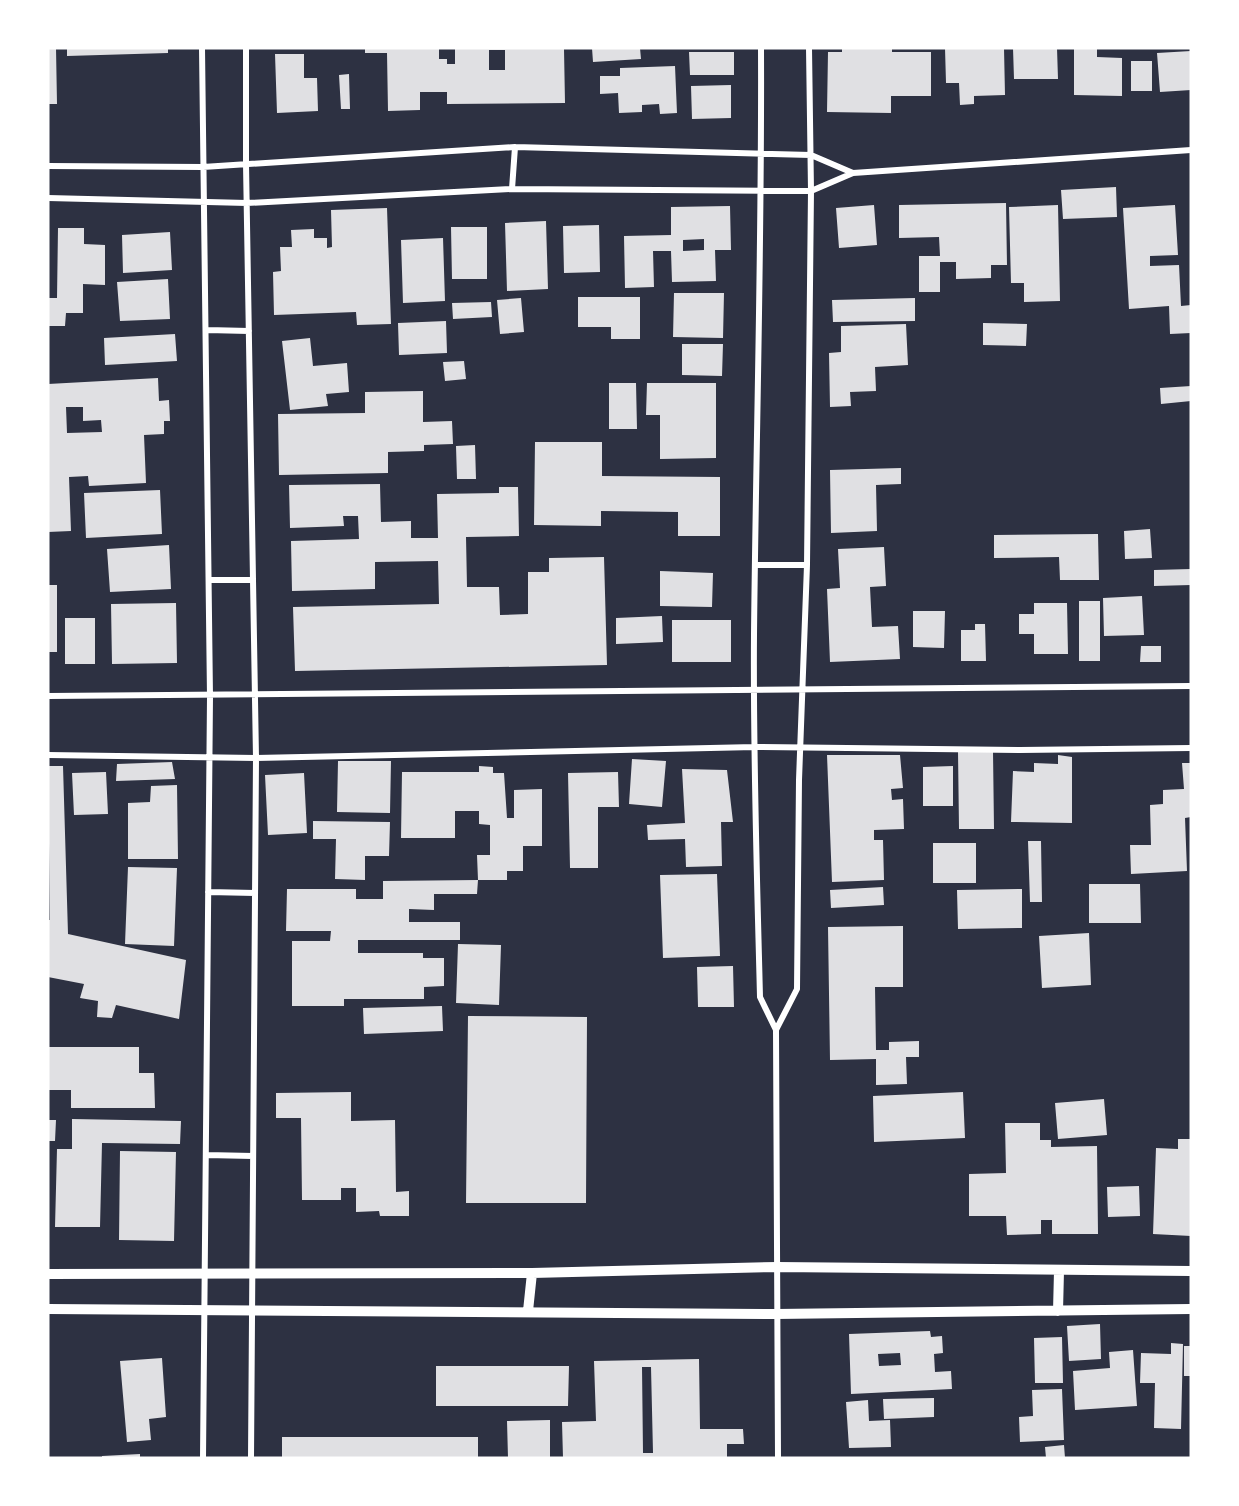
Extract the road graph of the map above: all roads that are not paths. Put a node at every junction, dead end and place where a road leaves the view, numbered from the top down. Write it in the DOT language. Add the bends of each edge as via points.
graph roads {
  1 [pos="202,48"];
  2 [pos="246,48"];
  3 [pos="761,48"];
  4 [pos="809,48"];
  5 [pos="515,147"];
  6 [pos="1191,150"];
  7 [pos="762,155"];
  8 [pos="812,155"];
  9 [pos="246,164"];
  10 [pos="48,166"];
  11 [pos="203,167"];
  12 [pos="853,173"];
  13 [pos="512,189"];
  14 [pos="811,191"];
  15 [pos="762,192"];
  16 [pos="48,198"];
  17 [pos="206,202"];
  18 [pos="247,202"];
  19 [pos="207,330"];
  20 [pos="249,331"];
  21 [pos="755,565"];
  22 [pos="807,565"];
  23 [pos="209,580"];
  24 [pos="252,580"];
  25 [pos="1191,686"];
  26 [pos="755,689"];
  27 [pos="802,690"];
  28 [pos="48,696"];
  29 [pos="254,696"];
  30 [pos="210,697"];
  31 [pos="755,747"];
  32 [pos="1191,748"];
  33 [pos="800,749"];
  34 [pos="48,755"];
  35 [pos="209,756"];
  36 [pos="256,758"];
  37 [pos="208,892"];
  38 [pos="255,893"];
  39 [pos="776,1030"];
  40 [pos="206,1155"];
  41 [pos="253,1156"];
  42 [pos="777,1267"];
  43 [pos="1059,1270"];
  44 [pos="1191,1270"];
  45 [pos="205,1272"];
  46 [pos="48,1274"];
  47 [pos="532,1274"];
  48 [pos="253,1275"];
  49 [pos="48,1309"];
  50 [pos="204,1309"];
  51 [pos="1191,1310"];
  52 [pos="253,1311"];
  53 [pos="528,1311"];
  54 [pos="1058,1311"];
  55 [pos="776,1314"];
  56 [pos="203,1458"];
  57 [pos="251,1458"];
  58 [pos="778,1458"];
  1 -- 11 [label="street"];
  2 -- 9 [label="street"];
  3 -- 7 [label="street"];
  4 -- 8 [label="street"];
  5 -- 7 [label="street"];
  5 -- 9 [label="street"];
  5 -- 13 [label="street"];
  6 -- 12 [label="street"];
  7 -- 8 [label="street"];
  7 -- 15 [label="street"];
  8 -- 12 [label="street"];
  8 -- 14 [label="street"];
  9 -- 11 [label="street"];
  9 -- 18 [label="street"];
  10 -- 11 [label="street"];
  11 -- 17 [label="street"];
  12 -- 14 [label="street"];
  13 -- 15 [label="street"];
  13 -- 18 [label="street"];
  14 -- 15 [label="street"];
  14 -- 22 [label="street"];
  15 -- 21 [label="street"];
  16 -- 17 [label="street"];
  17 -- 18 [label="street"];
  17 -- 19 [label="street"];
  18 -- 20 [label="street"];
  19 -- 20 [label="street"];
  19 -- 23 [label="street"];
  20 -- 24 [label="street"];
  21 -- 22 [label="street"];
  21 -- 26 [label="street"];
  22 -- 27 [label="street"];
  23 -- 24 [label="street"];
  23 -- 30 [label="street"];
  24 -- 29 [label="street"];
  25 -- 27 [label="street"];
  26 -- 27 [label="street"];
  26 -- 29 [label="street"];
  26 -- 31 [label="street"];
  27 -- 33 [label="street"];
  28 -- 30 [label="street"];
  29 -- 30 [label="street"];
  29 -- 36 [label="street"];
  30 -- 35 [label="street"];
  31 -- 33 [label="street"];
  31 -- 36 [label="street"];
  31 -- 39 [label="street" via="760,998"];
  32 -- 33 [label="street"];
  33 -- 39 [label="street" via="797,989"];
  34 -- 35 [label="street"];
  35 -- 36 [label="street"];
  35 -- 37 [label="street"];
  36 -- 38 [label="street"];
  37 -- 38 [label="street"];
  37 -- 40 [label="street"];
  38 -- 41 [label="street"];
  39 -- 42 [label="street"];
  40 -- 41 [label="street"];
  40 -- 45 [label="street"];
  41 -- 48 [label="street"];
  42 -- 43 [label="street"];
  42 -- 47 [label="street"];
  42 -- 55 [label="street"];
  43 -- 44 [label="street"];
  43 -- 54 [label="street"];
  45 -- 46 [label="street"];
  45 -- 48 [label="street"];
  45 -- 50 [label="street"];
  47 -- 48 [label="street"];
  47 -- 53 [label="street"];
  48 -- 52 [label="street"];
  49 -- 50 [label="street"];
  50 -- 52 [label="street"];
  50 -- 56 [label="street"];
  51 -- 54 [label="street"];
  52 -- 53 [label="street"];
  52 -- 57 [label="street"];
  53 -- 55 [label="street"];
  54 -- 55 [label="street"];
  55 -- 58 [label="street"];
}
